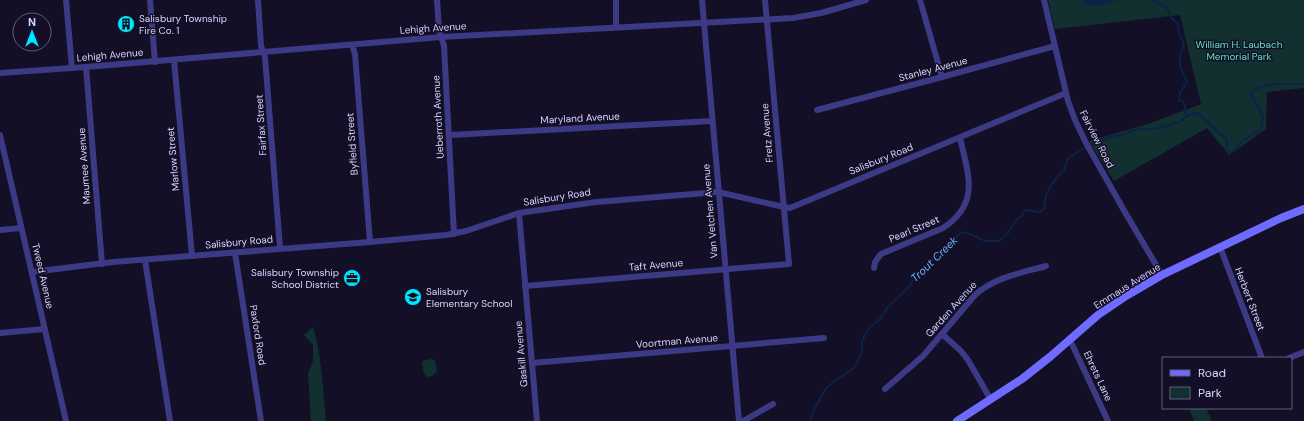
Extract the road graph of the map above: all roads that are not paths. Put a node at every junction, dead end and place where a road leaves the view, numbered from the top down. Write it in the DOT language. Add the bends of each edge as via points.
graph roads {
  1 [pos="66,0"];
  2 [pos="150,0"];
  3 [pos="258,0"];
  4 [pos="437,0"];
  5 [pos="616,0"];
  6 [pos="702,0"];
  7 [pos="765,0"];
  8 [pos="866,0"];
  9 [pos="920,0"];
  10 [pos="1044,0"];
  11 [pos="766,19"];
  12 [pos="704,23"];
  13 [pos="616,27"];
  14 [pos="441,38"];
  15 [pos="352,45"];
  16 [pos="1054,46"];
  17 [pos="263,52"];
  18 [pos="174,60"];
  19 [pos="155,62"];
  20 [pos="86,67"];
  21 [pos="72,68"];
  22 [pos="0,73"];
  23 [pos="942,77"];
  24 [pos="1066,93"];
  25 [pos="817,110"];
  26 [pos="712,121"];
  27 [pos="0,135"];
  28 [pos="450,135"];
  29 [pos="960,138"];
  30 [pos="718,192"];
  31 [pos="784,207"];
  32 [pos="1304,209"];
  33 [pos="519,213"];
  34 [pos="21,228"];
  35 [pos="0,230"];
  36 [pos="454,234"];
  37 [pos="370,242"];
  38 [pos="1220,247"];
  39 [pos="280,248"];
  40 [pos="235,253"];
  41 [pos="192,256"];
  42 [pos="145,260"];
  43 [pos="102,264"];
  44 [pos="789,264"];
  45 [pos="1046,266"];
  46 [pos="874,268"];
  47 [pos="725,270"];
  48 [pos="32,272"];
  49 [pos="1162,275"];
  50 [pos="525,286"];
  51 [pos="44,329"];
  52 [pos="0,333"];
  53 [pos="942,334"];
  54 [pos="824,338"];
  55 [pos="1070,340"];
  56 [pos="732,346"];
  57 [pos="1304,352"];
  58 [pos="1262,357"];
  59 [pos="1292,357"];
  60 [pos="532,363"];
  61 [pos="885,389"];
  62 [pos="991,400"];
  63 [pos="773,404"];
  64 [pos="66,421"];
  65 [pos="170,421"];
  66 [pos="261,421"];
  67 [pos="537,421"];
  68 [pos="739,421"];
  69 [pos="743,421"];
  70 [pos="957,421"];
  71 [pos="1108,421"];
  1 -- 21 [label="street"];
  2 -- 19 [label="street"];
  3 -- 17 [label="street, Fairfax Street"];
  4 -- 14 [label="street, Ueberroth Avenue"];
  5 -- 13 [label="street"];
  6 -- 12 [label="street, Van Vetchen Avenue"];
  7 -- 11 [label="street, Fretz Avenue"];
  8 -- 11 [label="street, Lehigh Avenue" via="811,15"];
  9 -- 23 [label="street"];
  10 -- 16 [label="street, Fairview Road"];
  11 -- 12 [label="street, Lehigh Avenue"];
  11 -- 31 [label="street, Fretz Avenue"];
  12 -- 13 [label="street, Lehigh Avenue"];
  12 -- 26 [label="street, Van Vetchen Avenue"];
  13 -- 14 [label="street, Lehigh Avenue"];
  14 -- 15 [label="street, Lehigh Avenue"];
  14 -- 28 [label="street, Ueberroth Avenue" via="444,46"];
  15 -- 17 [label="street, Lehigh Avenue"];
  15 -- 37 [label="street, Byfield Street" via="355,54"];
  16 -- 23 [label="street, Stanley Avenue"];
  16 -- 24 [label="street, Fairview Road"];
  17 -- 18 [label="street, Lehigh Avenue"];
  17 -- 39 [label="street, Fairfax Street" via="266,57"];
  18 -- 19 [label="street, Lehigh Avenue"];
  18 -- 41 [label="street, Marlow Street"];
  19 -- 20 [label="street, Lehigh Avenue"];
  20 -- 21 [label="street, Lehigh Avenue"];
  20 -- 43 [label="street, Maumee Avenue"];
  21 -- 22 [label="street, Lehigh Avenue"];
  23 -- 25 [label="street, Stanley Avenue"];
  24 -- 29 [label="street, Salisbury Road"];
  24 -- 49 [label="street, Fairview Road" via="1086,143"];
  26 -- 28 [label="street, Maryland Avenue"];
  26 -- 30 [label="street, Van Vetchen Avenue"];
  27 -- 34 [label="street, Tweed Avenue"];
  28 -- 36 [label="street, Ueberroth Avenue"];
  29 -- 31 [label="street, Salisbury Road" via="790,208"];
  29 -- 46 [label="street, Pearl Street" via="970,183 962,210 943,228 880,254"];
  30 -- 31 [label="street, Salisbury Road"];
  30 -- 33 [label="street, Salisbury Road" via="596,202"];
  30 -- 47 [label="street, Van Vetchen Avenue"];
  31 -- 44 [label="street, Fretz Avenue"];
  32 -- 38 [label="main road, Emmaus Avenue"];
  33 -- 36 [label="street, Salisbury Road"];
  33 -- 50 [label="street, Gaskill Avenue"];
  34 -- 35 [label="street"];
  34 -- 48 [label="street, Tweed Avenue"];
  36 -- 37 [label="street, Salisbury Road"];
  37 -- 39 [label="street, Salisbury Road"];
  38 -- 49 [label="main road, Emmaus Avenue"];
  38 -- 58 [label="street, Herbert Street"];
  39 -- 40 [label="street, Salisbury Road"];
  40 -- 41 [label="street, Salisbury Road"];
  40 -- 66 [label="street, Paxford Road"];
  41 -- 42 [label="street, Salisbury Road"];
  42 -- 43 [label="street, Salisbury Road"];
  42 -- 65 [label="street"];
  43 -- 48 [label="street, Salisbury Road"];
  44 -- 47 [label="street, Taft Avenue"];
  45 -- 53 [label="street, Garden Avenue" via="995,280 986,285"];
  47 -- 50 [label="street, Taft Avenue"];
  47 -- 56 [label="street, Van Vetchen Avenue"];
  48 -- 51 [label="street, Tweed Avenue"];
  49 -- 55 [label="main road, Emmaus Avenue" via="1116,302"];
  50 -- 60 [label="street, Gaskill Avenue"];
  51 -- 52 [label="street"];
  51 -- 64 [label="street, Tweed Avenue"];
  53 -- 61 [label="street, Garden Avenue" via="923,356"];
  53 -- 62 [label="street" via="968,360"];
  54 -- 56 [label="street, Voortman Avenue"];
  55 -- 62 [label="main road, Emmaus Avenue" via="1022,379"];
  55 -- 71 [label="street, Ehrets Lane"];
  56 -- 60 [label="street, Voortman Avenue"];
  56 -- 68 [label="street, Van Vetchen Avenue"];
  57 -- 59 [label="street"];
  60 -- 67 [label="street, Gaskill Avenue"];
  62 -- 70 [label="main road, Emmaus Avenue"];
  63 -- 69 [label="street"];
}
